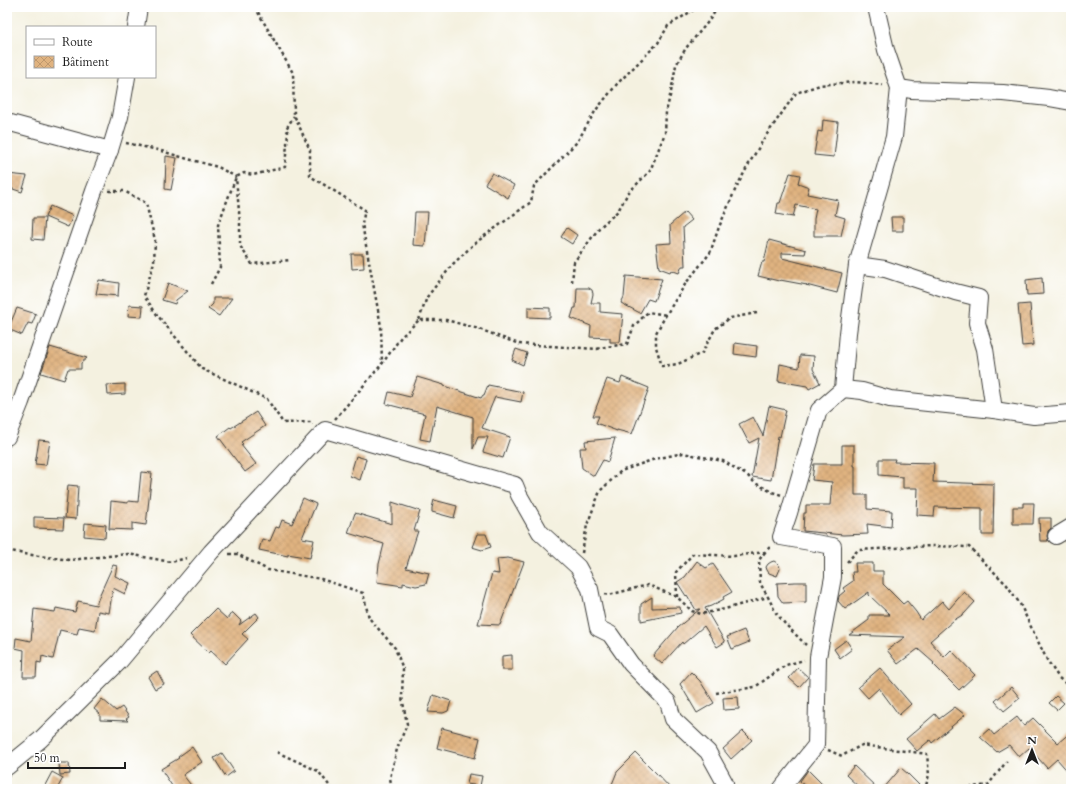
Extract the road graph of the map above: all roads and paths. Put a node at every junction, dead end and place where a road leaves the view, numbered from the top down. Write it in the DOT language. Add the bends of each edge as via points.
graph roads {
  1 [pos="139,7"];
  2 [pos="255,7"];
  3 [pos="698,7"];
  4 [pos="718,7"];
  5 [pos="876,7"];
  6 [pos="136,26"];
  7 [pos="127,78"];
  8 [pos="899,88"];
  9 [pos="1070,102"];
  10 [pos="294,115"];
  11 [pos="7,122"];
  12 [pos="112,145"];
  13 [pos="236,177"];
  14 [pos="94,191"];
  15 [pos="290,260"];
  16 [pos="857,265"];
  17 [pos="572,282"];
  18 [pos="211,284"];
  19 [pos="757,313"];
  20 [pos="666,315"];
  21 [pos="419,320"];
  22 [pos="382,364"];
  23 [pos="843,388"];
  24 [pos="14,400"];
  25 [pos="994,410"];
  26 [pos="1071,414"];
  27 [pos="325,430"];
  28 [pos="7,436"];
  29 [pos="794,498"];
  30 [pos="1071,527"];
  31 [pos="1056,536"];
  32 [pos="781,537"];
  33 [pos="7,550"];
  34 [pos="211,552"];
  35 [pos="765,552"];
  36 [pos="578,567"];
  37 [pos="833,577"];
  38 [pos="590,589"];
  39 [pos="677,597"];
  40 [pos="768,597"];
  41 [pos="818,657"];
  42 [pos="1071,688"];
  43 [pos="716,693"];
  44 [pos="816,745"];
  45 [pos="277,752"];
  46 [pos="1008,761"];
  47 [pos="7,766"];
  48 [pos="725,783"];
  49 [pos="332,789"];
  50 [pos="392,789"];
  51 [pos="781,789"];
  52 [pos="925,789"];
  53 [pos="957,789"];
  1 -- 6 [label="street"];
  2 -- 10 [label="path" via="293,73"];
  3 -- 21 [label="path" via="668,26 658,43 617,84 596,110 576,142 534,186 531,202 476,243 453,264 427,297"];
  4 -- 17 [label="path" via="676,65 666,112 665,133 650,171 628,193 618,211 599,228 574,262"];
  5 -- 8 [label="street" via="886,50"];
  7 -- 12 [label="street"];
  8 -- 9 [label="street" via="1003,93"];
  8 -- 16 [label="street" via="894,137"];
  8 -- 20 [label="path" via="855,82 820,85 796,93 765,137 736,188 710,253 686,283"];
  10 -- 13 [label="path" via="286,129 288,132 285,167 253,175 244,173"];
  10 -- 22 [label="path" via="310,150 310,176 365,210 362,224 381,326"];
  11 -- 12 [label="street"];
  12 -- 13 [label="path" via="158,150 218,167"];
  12 -- 14 [label="street"];
  13 -- 15 [label="path" via="240,246 252,264"];
  13 -- 18 [label="path" via="218,225 220,267"];
  14 -- 24 [label="street"];
  14 -- 27 [label="path" via="124,190 146,203 155,240 154,262 144,296 202,369 268,399 283,423 311,422"];
  16 -- 23 [label="street"];
  16 -- 25 [label="street" via="885,268 979,298 977,323 985,349"];
  19 -- 20 [label="path" via="730,318 715,329 702,353 678,364 662,366 656,347 656,333"];
  20 -- 21 [label="path" via="648,312 634,326 627,344 597,349 519,344 446,320"];
  21 -- 22 [label="path" via="401,337"];
  22 -- 27 [label="path"];
  23 -- 25 [label="street" via="890,399"];
  23 -- 29 [label="street" via="819,410"];
  24 -- 28 [label="street"];
  25 -- 26 [label="street" via="1034,416"];
  27 -- 34 [label="street"];
  27 -- 36 [label="street" via="515,485 540,532"];
  29 -- 32 [label="street"];
  29 -- 36 [label="path" via="766,489 723,460 683,453 655,459 621,471 600,491 587,525"];
  30 -- 31 [label="street"];
  32 -- 35 [label="path"];
  32 -- 37 [label="street" via="833,546"];
  33 -- 34 [label="path" via="70,560 128,554 171,562"];
  34 -- 47 [label="street" via="119,662 40,740"];
  34 -- 50 [label="path" via="238,554 268,570 321,579 362,593 369,618 395,648 403,669 402,697 407,724 395,756 390,778"];
  35 -- 39 [label="path" via="734,556 693,554 676,572"];
  35 -- 40 [label="path" via="760,560 760,583"];
  36 -- 38 [label="street"];
  37 -- 41 [label="street"];
  37 -- 42 [label="path" via="858,550 931,546 969,547 1007,585 1020,604 1047,660 1059,678"];
  38 -- 39 [label="path" via="609,595 648,585"];
  38 -- 48 [label="street" via="598,628 610,634 631,664 668,702 673,719 708,752"];
  39 -- 40 [label="path" via="692,611 701,614"];
  40 -- 41 [label="path" via="776,613"];
  41 -- 43 [label="path" via="786,665 755,687"];
  41 -- 44 [label="street"];
  44 -- 51 [label="street"];
  44 -- 52 [label="path" via="842,756 862,745 927,754 929,775"];
  45 -- 49 [label="path" via="318,771"];
  46 -- 53 [label="path" via="988,785"];
}
